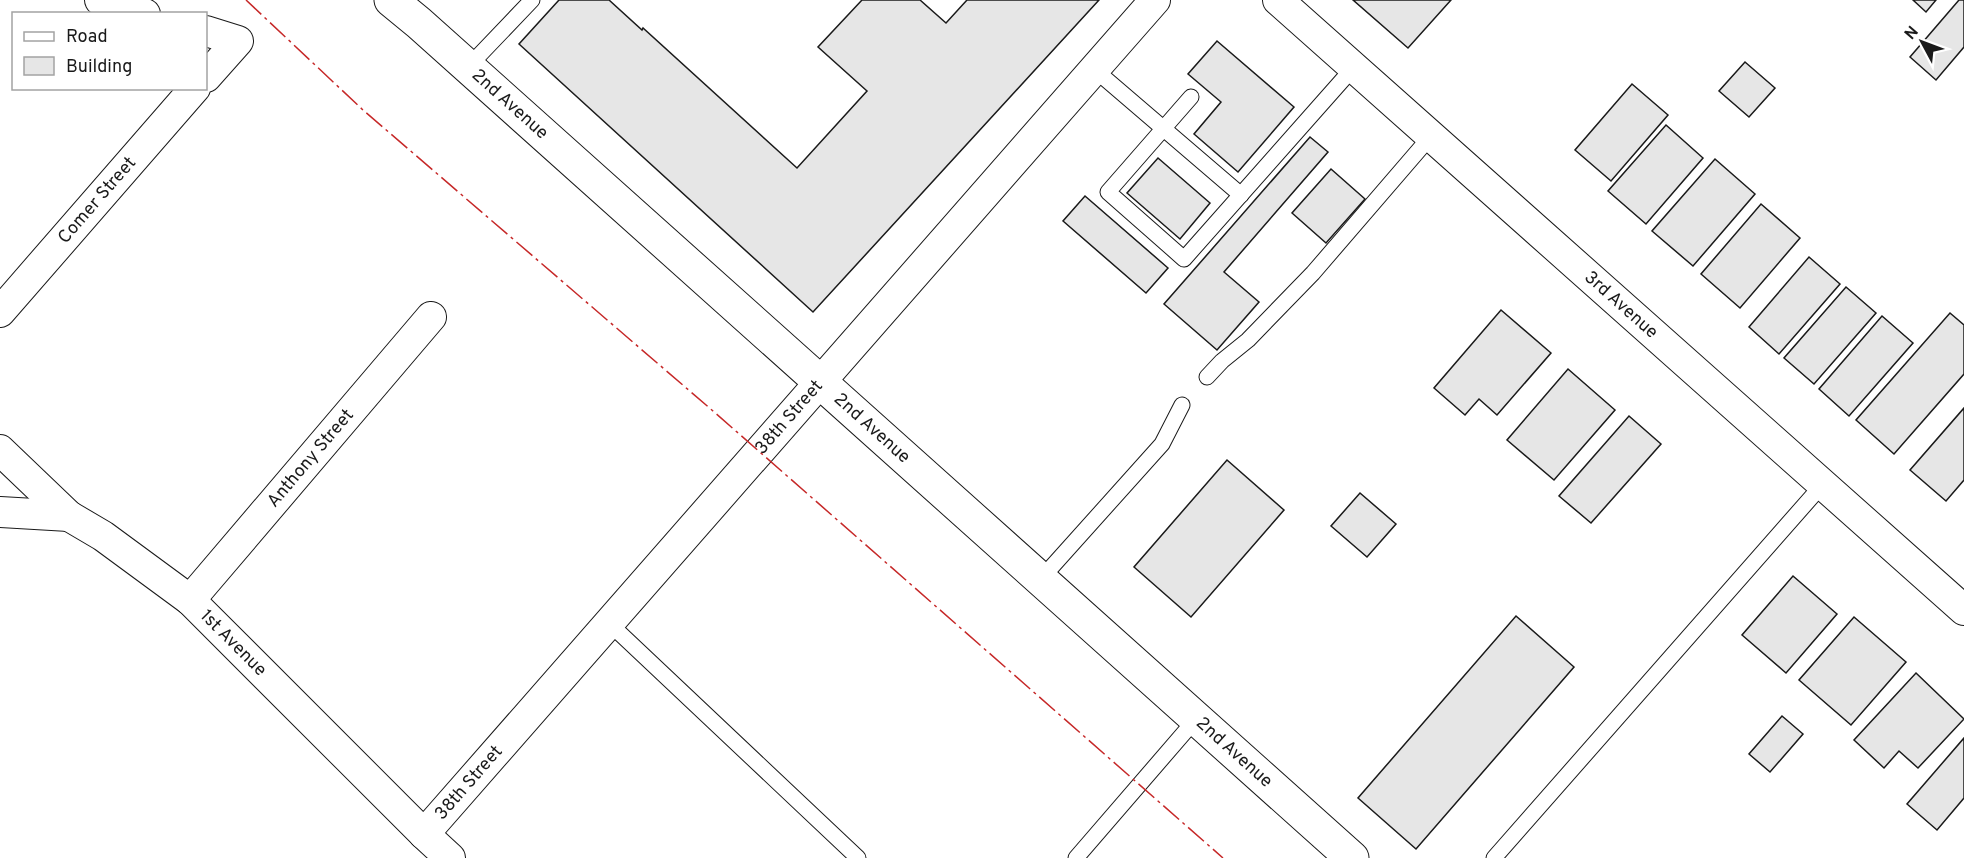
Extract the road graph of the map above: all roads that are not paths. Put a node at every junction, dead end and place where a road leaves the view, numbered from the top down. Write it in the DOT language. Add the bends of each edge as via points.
graph roads {
  1 [pos="100,0"];
  2 [pos="391,0"];
  3 [pos="532,0"];
  4 [pos="1155,0"];
  5 [pos="1278,0"];
  6 [pos="139,12"];
  7 [pos="207,32"];
  8 [pos="468,67"];
  9 [pos="1354,68"];
  10 [pos="1094,69"];
  11 [pos="207,76"];
  12 [pos="193,90"];
  13 [pos="1191,97"];
  14 [pos="1163,129"];
  15 [pos="1431,136"];
  16 [pos="1241,195"];
  17 [pos="0,312"];
  18 [pos="431,317"];
  19 [pos="1207,378"];
  20 [pos="819,383"];
  21 [pos="1182,405"];
  22 [pos="0,450"];
  23 [pos="1823,484"];
  24 [pos="0,512"];
  25 [pos="69,516"];
  26 [pos="1040,580"];
  27 [pos="190,600"];
  28 [pos="1964,610"];
  29 [pos="609,623"];
  30 [pos="1196,719"];
  31 [pos="424,834"];
  32 [pos="1501,855"];
  33 [pos="450,858"];
  34 [pos="858,858"];
  35 [pos="1076,858"];
  36 [pos="1352,858"];
  1 -- 6 [label="street"];
  2 -- 8 [label="main road, 2nd Avenue"];
  3 -- 8 [label="lane"];
  4 -- 10 [label="street, 38th Street"];
  5 -- 9 [label="street, 3rd Avenue"];
  7 -- 11 [label="street" via="238,41"];
  8 -- 20 [label="main road, 2nd Avenue"];
  9 -- 15 [label="street, 3rd Avenue"];
  9 -- 16 [label="lane"];
  10 -- 14 [label="lane"];
  10 -- 20 [label="street, 38th Street"];
  12 -- 17 [label="street, Comer Street"];
  13 -- 14 [label="lane"];
  14 -- 16 [label="lane"];
  14 -- 16 [label="lane" via="1108,192 1184,259"];
  15 -- 19 [label="lane" via="1313,273"];
  15 -- 23 [label="street, 3rd Avenue"];
  18 -- 27 [label="street, Anthony Street"];
  20 -- 26 [label="main road, 2nd Avenue"];
  20 -- 29 [label="street, 38th Street"];
  21 -- 26 [label="lane" via="1162,444"];
  22 -- 25 [label="street, 1st Avenue"];
  23 -- 28 [label="street, 3rd Avenue"];
  23 -- 32 [label="lane"];
  24 -- 25 [label="street"];
  25 -- 27 [label="street, 1st Avenue"];
  26 -- 30 [label="main road, 2nd Avenue"];
  27 -- 31 [label="street, 1st Avenue"];
  29 -- 31 [label="street, 38th Street"];
  29 -- 34 [label="lane"];
  30 -- 35 [label="lane"];
  30 -- 36 [label="main road, 2nd Avenue"];
  31 -- 33 [label="street, 1st Avenue"];
}
